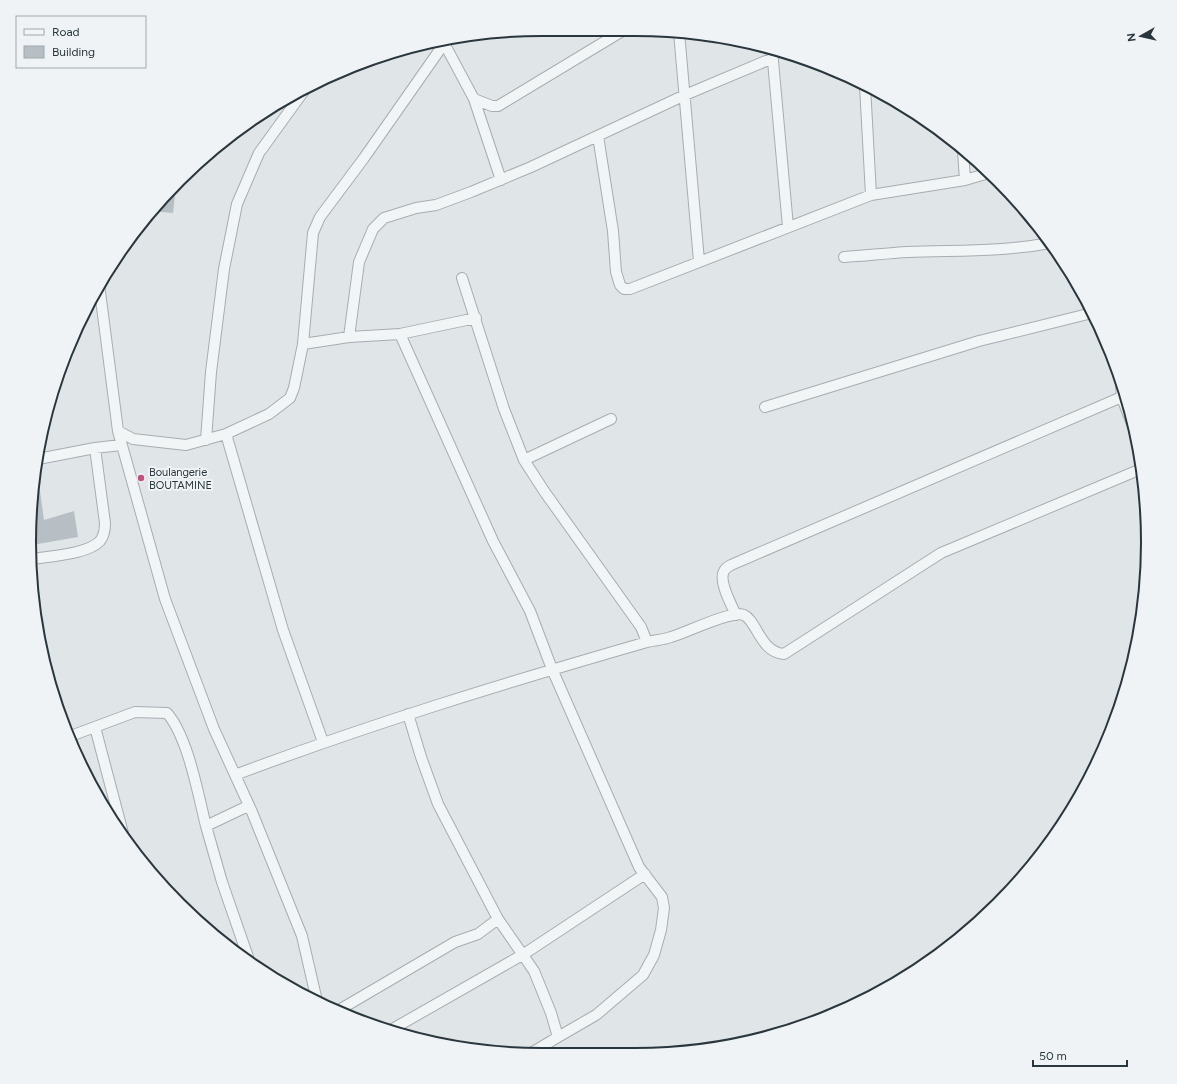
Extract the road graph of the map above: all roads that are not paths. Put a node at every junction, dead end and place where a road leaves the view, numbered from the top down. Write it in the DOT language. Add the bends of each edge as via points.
graph roads {
  1 [pos="614,36"];
  2 [pos="680,38"];
  3 [pos="448,45"];
  4 [pos="442,46"];
  5 [pos="772,54"];
  6 [pos="771,55"];
  7 [pos="865,91"];
  8 [pos="685,94"];
  9 [pos="298,99"];
  10 [pos="474,99"];
  11 [pos="598,136"];
  12 [pos="964,158"];
  13 [pos="983,174"];
  14 [pos="501,180"];
  15 [pos="966,180"];
  16 [pos="871,195"];
  17 [pos="788,227"];
  18 [pos="1044,244"];
  19 [pos="844,257"];
  20 [pos="699,261"];
  21 [pos="462,278"];
  22 [pos="100,295"];
  23 [pos="1087,314"];
  24 [pos="476,318"];
  25 [pos="400,334"];
  26 [pos="349,337"];
  27 [pos="303,344"];
  28 [pos="1120,398"];
  29 [pos="765,407"];
  30 [pos="611,419"];
  31 [pos="118,431"];
  32 [pos="226,434"];
  33 [pos="206,440"];
  34 [pos="121,445"];
  35 [pos="95,448"];
  36 [pos="43,458"];
  37 [pos="524,460"];
  38 [pos="1136,471"];
  39 [pos="36,558"];
  40 [pos="736,615"];
  41 [pos="647,642"];
  42 [pos="552,669"];
  43 [pos="408,714"];
  44 [pos="95,727"];
  45 [pos="74,735"];
  46 [pos="323,742"];
  47 [pos="235,775"];
  48 [pos="248,806"];
  49 [pos="120,821"];
  50 [pos="206,826"];
  51 [pos="645,874"];
  52 [pos="498,919"];
  53 [pos="246,952"];
  54 [pos="524,954"];
  55 [pos="316,995"];
  56 [pos="344,1007"];
  57 [pos="397,1027"];
  58 [pos="558,1037"];
  59 [pos="540,1048"];
  1 -- 10 [label="street" via="498,106"];
  2 -- 8 [label="street"];
  3 -- 10 [label="street"];
  4 -- 27 [label="street" via="320,217 314,233"];
  5 -- 17 [label="street"];
  6 -- 8 [label="street"];
  7 -- 16 [label="street"];
  8 -- 11 [label="street"];
  8 -- 20 [label="street"];
  9 -- 33 [label="street" via="259,153 237,204 224,269 211,372"];
  10 -- 14 [label="street"];
  11 -- 14 [label="street"];
  11 -- 20 [label="street" via="620,286 630,289"];
  12 -- 15 [label="street"];
  13 -- 15 [label="street"];
  14 -- 26 [label="street" via="436,205 384,218 373,229 359,262"];
  15 -- 16 [label="street"];
  16 -- 17 [label="street"];
  17 -- 20 [label="street"];
  18 -- 19 [label="street" via="1020,249 975,252 908,252"];
  21 -- 24 [label="street"];
  22 -- 31 [label="street"];
  23 -- 29 [label="street" via="979,341"];
  24 -- 25 [label="street"];
  24 -- 37 [label="street" via="504,409"];
  25 -- 26 [label="street"];
  25 -- 42 [label="street" via="493,541 530,610"];
  26 -- 27 [label="street"];
  27 -- 32 [label="street" via="290,398 269,414"];
  28 -- 40 [label="street" via="731,565 724,571 722,578"];
  30 -- 37 [label="street"];
  31 -- 33 [label="street" via="133,439 186,445"];
  31 -- 34 [label="street"];
  32 -- 33 [label="street"];
  32 -- 46 [label="street" via="283,630"];
  34 -- 35 [label="street"];
  34 -- 47 [label="street" via="165,599 214,729"];
  35 -- 36 [label="street"];
  35 -- 39 [label="street" via="106,523 104,534 94,546 84,550"];
  37 -- 41 [label="street" via="641,627"];
  38 -- 40 [label="street" via="941,553 784,654 776,654 748,619 743,615"];
  40 -- 41 [label="street" via="672,637"];
  41 -- 42 [label="street"];
  42 -- 43 [label="street"];
  42 -- 51 [label="street" via="639,867"];
  43 -- 46 [label="street"];
  43 -- 52 [label="street" via="438,804"];
  44 -- 45 [label="street"];
  44 -- 49 [label="street"];
  44 -- 50 [label="street" via="135,712 167,713 176,723"];
  46 -- 47 [label="street"];
  47 -- 48 [label="street"];
  48 -- 50 [label="street"];
  48 -- 55 [label="street" via="302,936"];
  50 -- 53 [label="street"];
  51 -- 54 [label="street"];
  51 -- 58 [label="street" via="662,897 664,908 654,955 643,975 627,990 596,1015"];
  52 -- 54 [label="street"];
  52 -- 56 [label="street" via="478,934 455,942"];
  54 -- 57 [label="street"];
  54 -- 58 [label="street" via="534,970"];
  58 -- 59 [label="street"];
}
